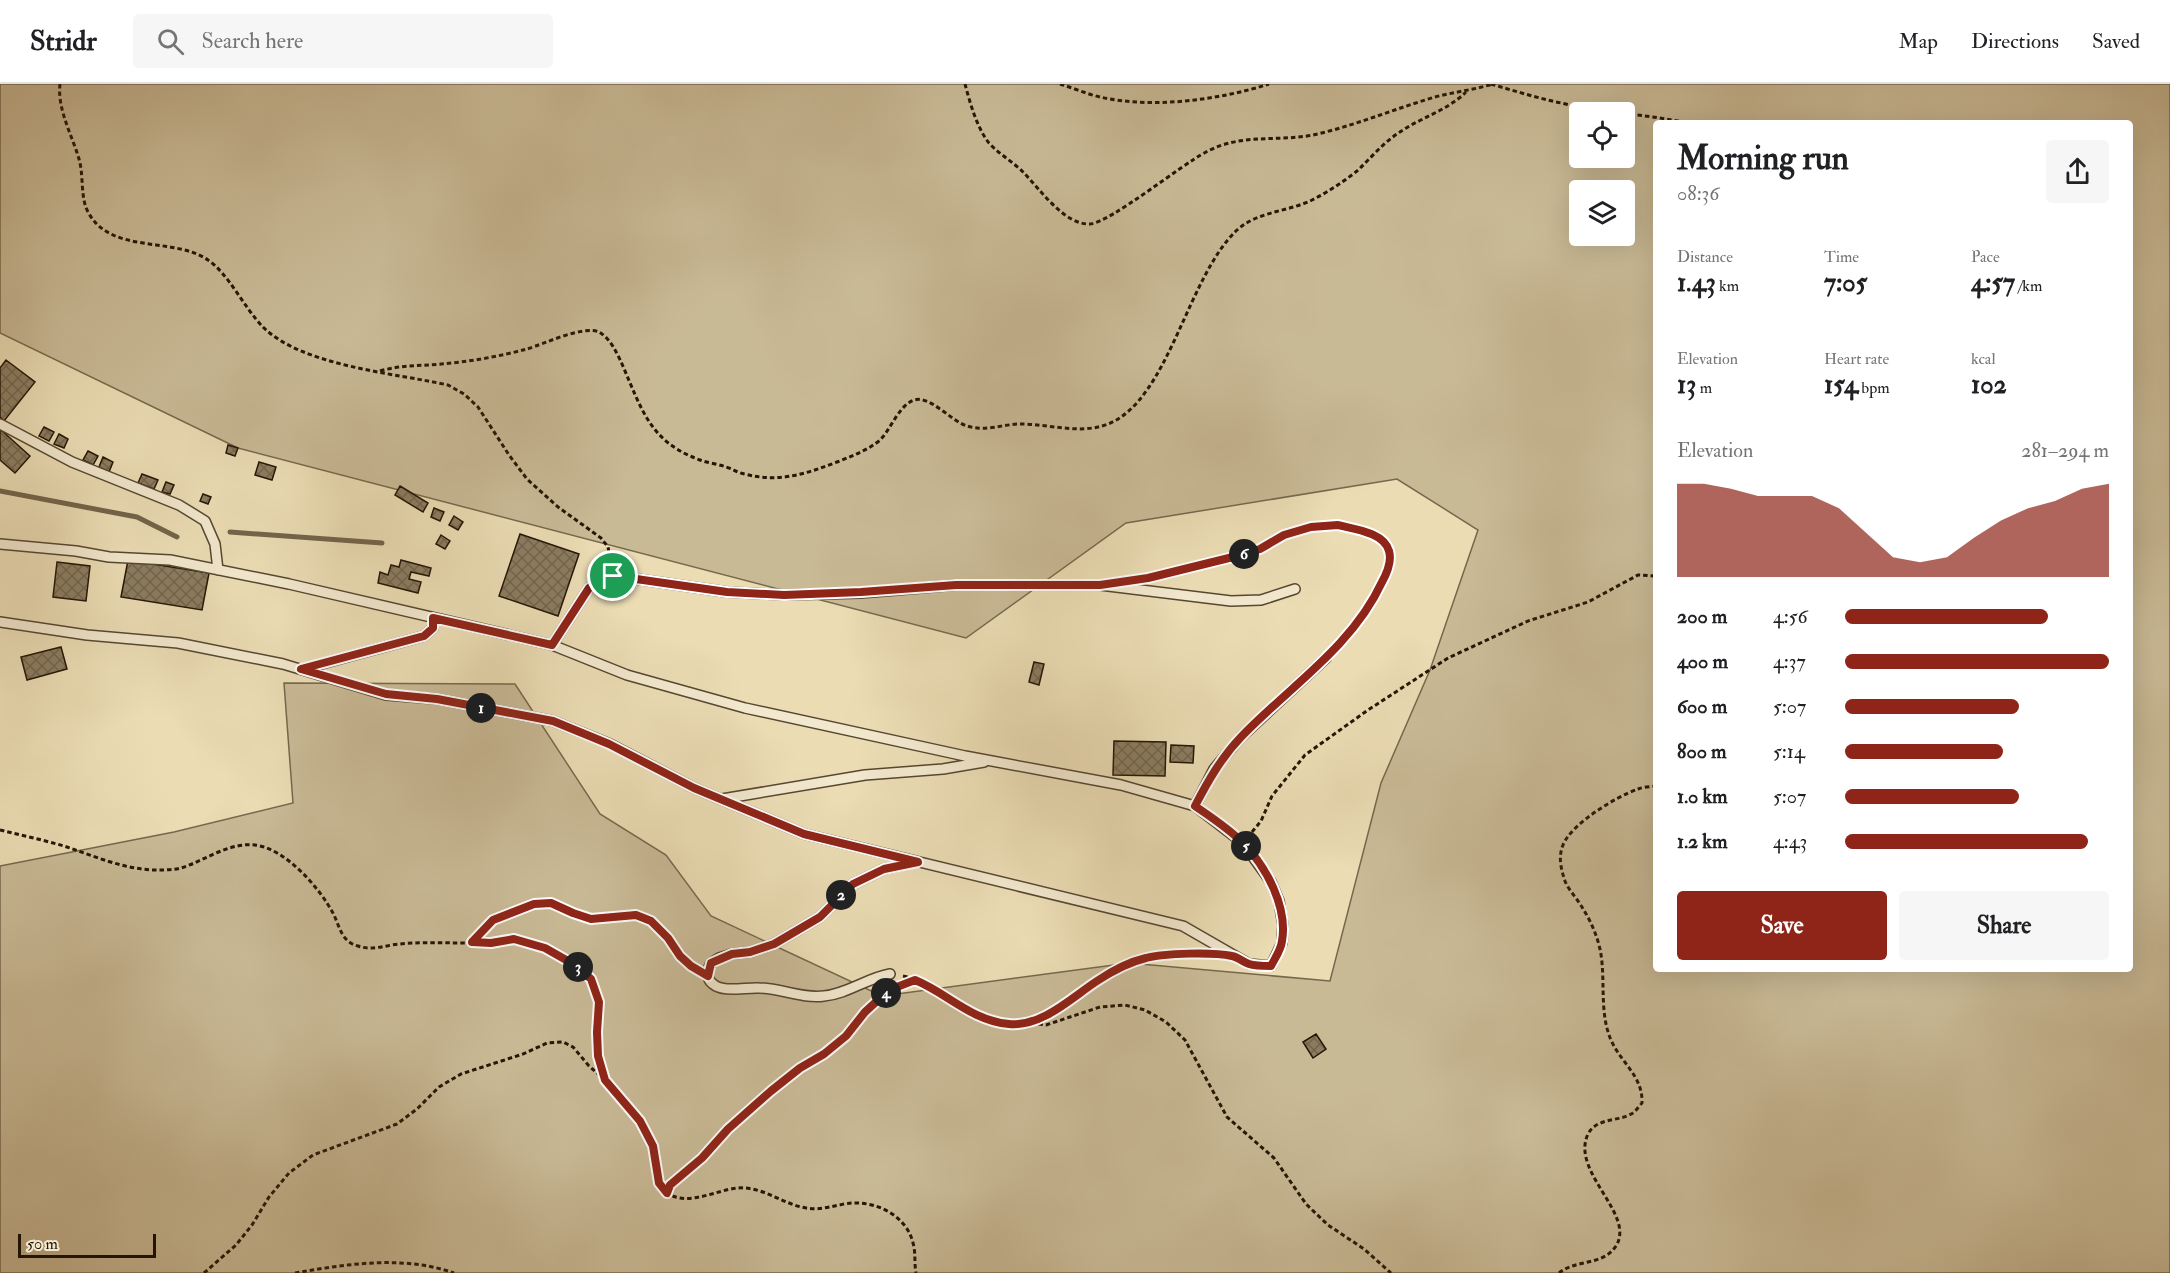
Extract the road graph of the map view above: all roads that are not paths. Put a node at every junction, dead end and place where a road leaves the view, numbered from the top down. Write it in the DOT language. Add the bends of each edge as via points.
graph roads {
  1 [pos="0,424"];
  2 [pos="0,544"];
  3 [pos="218,570"];
  4 [pos="1295,589"];
  5 [pos="433,618"];
  6 [pos="0,622"];
  7 [pos="552,645"];
  8 [pos="1326,658"];
  9 [pos="301,669"];
  10 [pos="990,761"];
  11 [pos="721,799"];
  12 [pos="1195,806"];
  13 [pos="918,862"];
  14 [pos="890,974"];
  1 -- 3 [label="lane" via="72,462 179,505 205,521 215,544"];
  2 -- 3 [label="lane" via="170,560"];
  3 -- 5 [label="lane"];
  4 -- 7 [label="lane" via="1261,600 1231,601 1100,585 956,585 784,595 727,592 608,575 589,588"];
  5 -- 7 [label="lane"];
  5 -- 9 [label="lane" via="433,628 424,636"];
  6 -- 9 [label="lane" via="178,643"];
  7 -- 10 [label="lane" via="627,675 745,708"];
  8 -- 12 [label="lane" via="1241,737 1214,769"];
  9 -- 11 [label="lane" via="386,694 437,699 553,721"];
  10 -- 11 [label="lane" via="865,775"];
  10 -- 12 [label="lane" via="1121,785"];
  11 -- 13 [label="lane" via="804,834"];
  12 -- 13 [label="lane" via="1243,843 1271,882 1283,925 1282,943 1271,966 1249,964 1183,926"];
  13 -- 14 [label="lane" via="884,869 853,884 820,917 800,930 774,944 719,958 711,963 708,976 715,986 824,996"];
}
